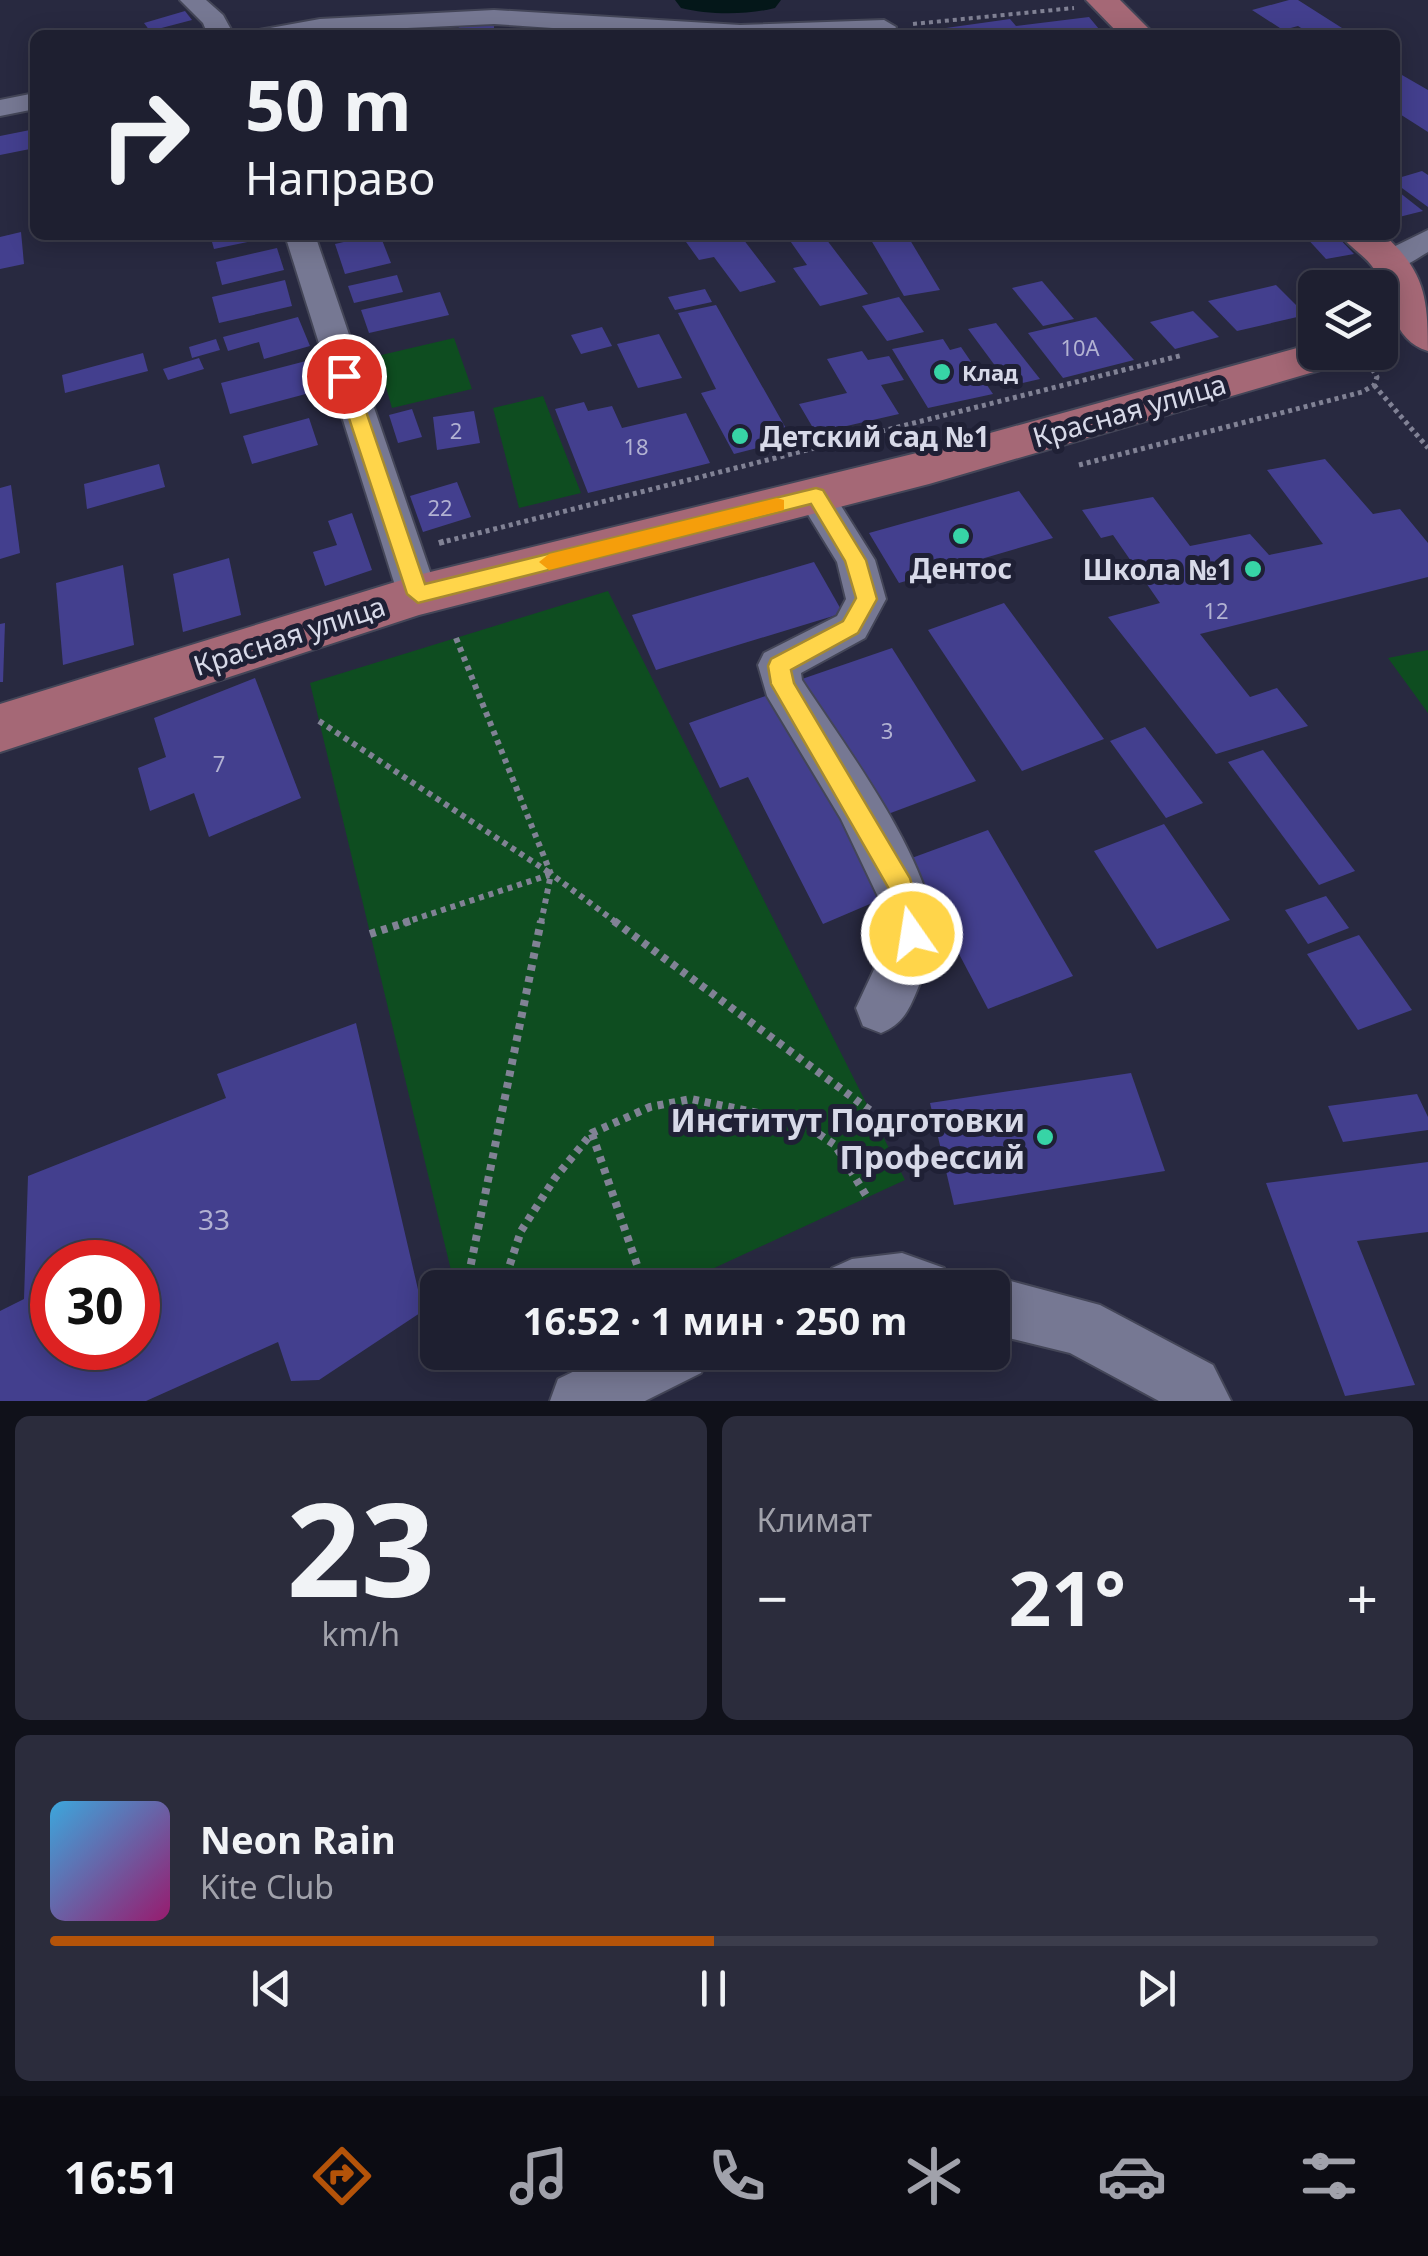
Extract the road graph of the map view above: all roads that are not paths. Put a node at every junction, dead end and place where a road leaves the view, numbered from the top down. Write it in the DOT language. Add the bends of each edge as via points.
graph roads {
  1 [pos="192,0"];
  2 [pos="1090,4"];
  3 [pos="884,27"];
  4 [pos="219,30"];
  5 [pos="297,30"];
  6 [pos="694,30"];
  7 [pos="812,30"];
  8 [pos="1131,30"];
  9 [pos="30,103"];
  10 [pos="0,108"];
  11 [pos="1428,239"];
  12 [pos="302,240"];
  13 [pos="1376,248"];
  14 [pos="1409,333"];
  15 [pos="1298,362"];
  16 [pos="816,496"];
  17 [pos="411,573"];
  18 [pos="0,728"];
  19 [pos="881,1008"];
  20 [pos="1010,1309"];
  21 [pos="643,1370"];
  22 [pos="580,1401"];
  23 [pos="1201,1401"];
  1 -- 4 [label="street"];
  2 -- 8 [label="main road"];
  3 -- 7 [label="street"];
  5 -- 6 [label="street" via="494,17"];
  9 -- 10 [label="street"];
  11 -- 13 [label="street"];
  12 -- 17 [label="street"];
  13 -- 14 [label="main road"];
  15 -- 16 [label="main road, Красная улица"];
  16 -- 17 [label="main road, Красная улица"];
  16 -- 19 [label="street" via="856,560 866,599 851,627 779,666 782,684 901,886 912,934"];
  17 -- 18 [label="main road, Красная улица"];
  20 -- 23 [label="street" via="1078,1326 1192,1386"];
  21 -- 22 [label="street"];
}
